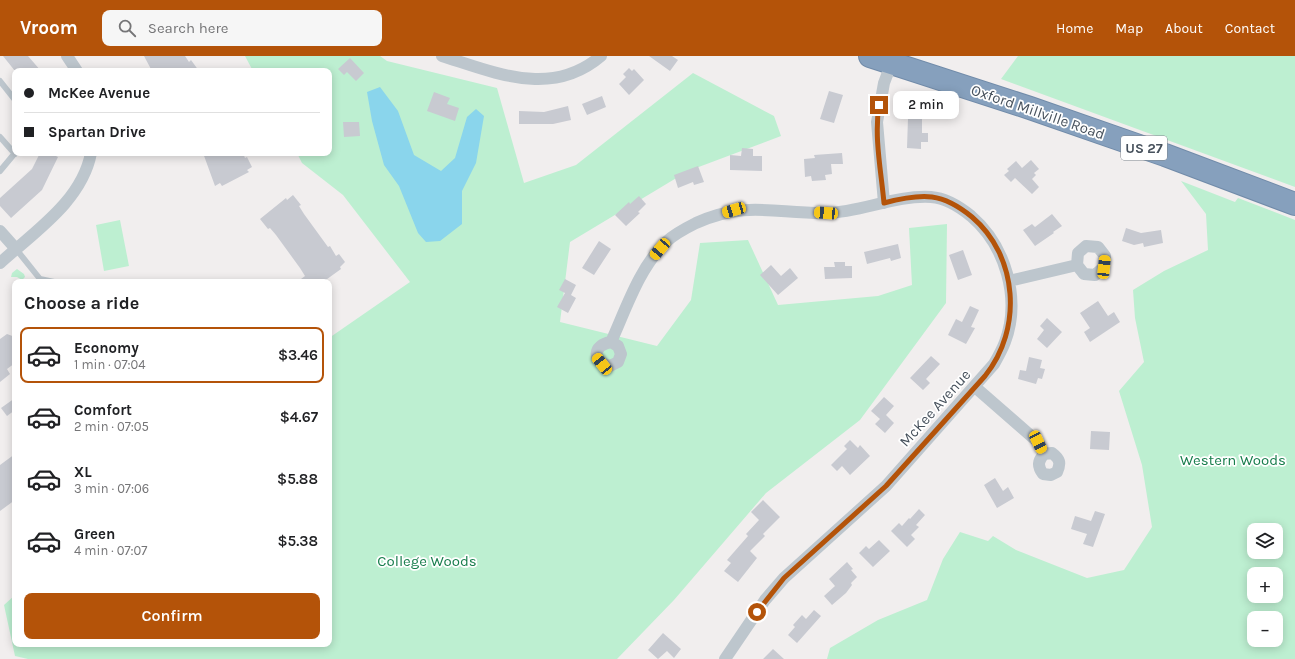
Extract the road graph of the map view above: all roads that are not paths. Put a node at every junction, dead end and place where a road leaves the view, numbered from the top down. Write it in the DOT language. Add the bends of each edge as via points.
graph roads {
  1 [pos="67,56"];
  2 [pos="442,56"];
  3 [pos="601,56"];
  4 [pos="870,56"];
  5 [pos="893,59"];
  6 [pos="76,68"];
  7 [pos="0,82"];
  8 [pos="12,96"];
  9 [pos="0,137"];
  10 [pos="12,151"];
  11 [pos="13,156"];
  12 [pos="90,156"];
  13 [pos="0,171"];
  14 [pos="884,203"];
  15 [pos="1295,204"];
  16 [pos="0,231"];
  17 [pos="16,249"];
  18 [pos="0,263"];
  19 [pos="1077,265"];
  20 [pos="39,279"];
  21 [pos="1009,281"];
  22 [pos="611,342"];
  23 [pos="975,387"];
  24 [pos="1044,454"];
  25 [pos="725,659"];
  1 -- 6 [label="street"];
  2 -- 3 [label="street" via="512,78 541,80 571,75 590,66"];
  4 -- 5 [label="highway, Oxford Millville Road / US 27"];
  5 -- 14 [label="street" via="884,83 877,122"];
  5 -- 15 [label="highway, Oxford Millville Road / US 27"];
  7 -- 8 [label="lane"];
  9 -- 10 [label="lane"];
  11 -- 13 [label="lane"];
  12 -- 17 [label="street" via="88,166 75,190 54,216"];
  14 -- 21 [label="street, McKee Avenue" via="906,198 932,197 958,206 981,225 999,251"];
  14 -- 22 [label="street, McKee Avenue" via="826,213 763,208 734,210 710,217 685,229 666,242 642,274"];
  16 -- 17 [label="street"];
  17 -- 18 [label="street"];
  17 -- 20 [label="lane"];
  19 -- 21 [label="street"];
  21 -- 23 [label="street, McKee Avenue" via="1011,315 1005,342 994,364"];
  23 -- 24 [label="street" via="1038,442"];
  23 -- 25 [label="street, McKee Avenue" via="886,486 784,578 765,600"];
}
